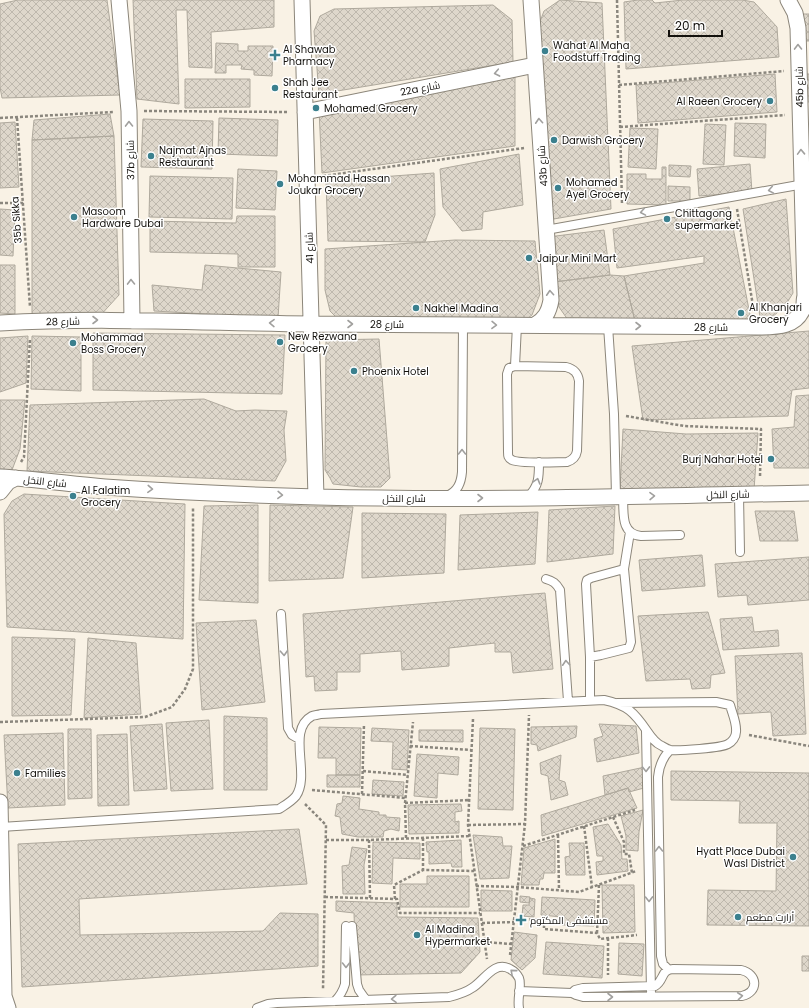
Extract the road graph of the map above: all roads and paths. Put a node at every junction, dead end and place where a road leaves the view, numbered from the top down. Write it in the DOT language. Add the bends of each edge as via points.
graph roads {
  1 [pos="119,0"];
  2 [pos="302,0"];
  3 [pos="531,0"];
  4 [pos="617,0"];
  5 [pos="788,0"];
  6 [pos="535,65"];
  7 [pos="798,70"];
  8 [pos="619,85"];
  9 [pos="129,111"];
  10 [pos="305,112"];
  11 [pos="800,114"];
  12 [pos="0,118"];
  13 [pos="17,118"];
  14 [pos="620,127"];
  15 [pos="541,146"];
  16 [pos="307,178"];
  17 [pos="805,184"];
  18 [pos="735,196"];
  19 [pos="0,203"];
  20 [pos="23,204"];
  21 [pos="622,216"];
  22 [pos="546,230"];
  23 [pos="31,321"];
  24 [pos="132,321"];
  25 [pos="0,323"];
  26 [pos="311,324"];
  27 [pos="463,325"];
  28 [pos="517,325"];
  29 [pos="535,325"];
  30 [pos="608,326"];
  31 [pos="757,327"];
  32 [pos="774,327"];
  33 [pos="515,366"];
  34 [pos="614,414"];
  35 [pos="539,462"];
  36 [pos="0,476"];
  37 [pos="16,478"];
  38 [pos="0,492"];
  39 [pos="193,492"];
  40 [pos="809,493"];
  41 [pos="739,494"];
  42 [pos="759,494"];
  43 [pos="620,496"];
  44 [pos="316,497"];
  45 [pos="528,497"];
  46 [pos="445,498"];
  47 [pos="630,532"];
  48 [pos="680,535"];
  49 [pos="740,552"];
  50 [pos="624,570"];
  51 [pos="546,579"];
  52 [pos="281,614"];
  53 [pos="590,657"];
  54 [pos="590,700"];
  55 [pos="568,702"];
  56 [pos="617,703"];
  57 [pos="530,704"];
  58 [pos="473,707"];
  59 [pos="414,710"];
  60 [pos="364,712"];
  61 [pos="0,722"];
  62 [pos="646,730"];
  63 [pos="736,732"];
  64 [pos="299,739"];
  65 [pos="410,746"];
  66 [pos="809,746"];
  67 [pos="471,750"];
  68 [pos="670,750"];
  69 [pos="363,771"];
  70 [pos="408,775"];
  71 [pos="298,792"];
  72 [pos="362,794"];
  73 [pos="406,798"];
  74 [pos="469,800"];
  75 [pos="0,802"];
  76 [pos="405,803"];
  77 [pos="647,806"];
  78 [pos="613,817"];
  79 [pos="525,824"];
  80 [pos="468,825"];
  81 [pos="584,826"];
  82 [pos="0,827"];
  83 [pos="558,835"];
  84 [pos="470,836"];
  85 [pos="406,838"];
  86 [pos="423,838"];
  87 [pos="326,840"];
  88 [pos="369,840"];
  89 [pos="523,846"];
  90 [pos="648,867"];
  91 [pos="423,870"];
  92 [pos="474,871"];
  93 [pos="632,873"];
  94 [pos="599,885"];
  95 [pos="476,886"];
  96 [pos="518,887"];
  97 [pos="592,887"];
  98 [pos="560,890"];
  99 [pos="325,897"];
  100 [pos="370,898"];
  101 [pos="394,899"];
  102 [pos="480,913"];
  103 [pos="514,921"];
  104 [pos="482,923"];
  105 [pos="597,933"];
  106 [pos="650,934"];
  107 [pos="608,938"];
  108 [pos="484,942"];
  109 [pos="511,944"];
  110 [pos="508,968"];
  111 [pos="668,970"];
  112 [pos="489,974"];
  113 [pos="608,987"];
  114 [pos="651,987"];
  115 [pos="519,991"];
  116 [pos="572,993"];
  117 [pos="651,997"];
  118 [pos="366,1000"];
  119 [pos="335,1001"];
  120 [pos="322,1002"];
  121 [pos="4,1004"];
  122 [pos="257,1008"];
  123 [pos="519,1008"];
  1 -- 9 [label="street, 37b شارع"];
  2 -- 10 [label="street, شارع 41"];
  3 -- 6 [label="street, 43b شارع"];
  4 -- 8 [label="path"];
  7 -- 5 [label="street, 45b شارع, one-way" via="798,28 795,13"];
  6 -- 10 [label="street, 22a شارع, one-way"];
  15 -- 6 [label="street, 43b شارع, one-way"];
  7 -- 8 [label="path"];
  7 -- 11 [label="street, 45b شارع"];
  8 -- 14 [label="path"];
  9 -- 10 [label="path"];
  9 -- 13 [label="path"];
  24 -- 9 [label="street, 37b شارع, one-way"];
  10 -- 16 [label="street, شارع 41"];
  11 -- 14 [label="path"];
  17 -- 11 [label="street, 45b شارع, one-way"];
  12 -- 13 [label="path"];
  13 -- 20 [label="path, 35b Sikka"];
  14 -- 21 [label="path"];
  15 -- 16 [label="path"];
  15 -- 22 [label="street, 43b شارع"];
  16 -- 26 [label="street, شارع 41"];
  17 -- 18 [label="lane, one-way"];
  17 -- 32 [label="street, 45b شارع" via="804,306 792,321 784,326"];
  18 -- 21 [label="lane, one-way"];
  18 -- 31 [label="path"];
  19 -- 20 [label="path"];
  20 -- 23 [label="path, 35b Sikka"];
  21 -- 22 [label="lane"];
  29 -- 22 [label="street, 43b شارع, one-way" via="547,315 551,300"];
  23 -- 24 [label="street, شارع 28, one-way"];
  23 -- 25 [label="street, شارع 28"];
  23 -- 37 [label="path, 35b Sikka" via="24,457"];
  26 -- 24 [label="street, شارع 28, one-way"];
  26 -- 27 [label="street, شارع 28, one-way"];
  26 -- 44 [label="street, شارع 41"];
  27 -- 28 [label="street, شارع 28, one-way"];
  46 -- 27 [label="lane, one-way" via="458,488 462,480"];
  28 -- 29 [label="street, شارع 28"];
  28 -- 33 [label="lane"];
  29 -- 30 [label="street, شارع 28"];
  30 -- 31 [label="street, شارع 28, one-way"];
  30 -- 34 [label="lane"];
  31 -- 32 [label="street, شارع 28"];
  33 -- 35 [label="lane" via="509,368 507,374 508,456 516,461"];
  33 -- 35 [label="lane" via="566,367 578,376 577,455 567,462"];
  34 -- 42 [label="path" via="684,426 761,429"];
  34 -- 43 [label="lane"];
  45 -- 35 [label="lane, one-way" via="537,484"];
  36 -- 37 [label="street, شارع النخل"];
  37 -- 38 [label="street" via="8,482"];
  37 -- 39 [label="street, شارع النخل, one-way" via="104,487"];
  39 -- 44 [label="street, شارع النخل, one-way"];
  39 -- 61 [label="path" via="193,669 186,689 172,707 145,717"];
  40 -- 42 [label="street, شارع النخل"];
  41 -- 42 [label="street, شارع النخل"];
  43 -- 41 [label="street, شارع النخل, one-way"];
  41 -- 49 [label="lane"];
  43 -- 45 [label="street, شارع النخل"];
  43 -- 47 [label="lane" via="626,528"];
  44 -- 46 [label="street, شارع النخل"];
  46 -- 45 [label="street, شارع النخل, one-way"];
  47 -- 48 [label="lane" via="641,536"];
  47 -- 50 [label="lane"];
  50 -- 53 [label="lane" via="587,580"];
  50 -- 53 [label="lane" via="631,642 629,648"];
  55 -- 51 [label="lane, one-way" via="560,590 557,584"];
  52 -- 64 [label="lane, one-way" via="288,728 292,736"];
  53 -- 54 [label="lane"];
  54 -- 55 [label="lane"];
  54 -- 56 [label="lane"];
  55 -- 57 [label="lane"];
  56 -- 62 [label="lane" via="629,709"];
  56 -- 63 [label="lane" via="716,702 730,705"];
  57 -- 58 [label="lane"];
  57 -- 79 [label="path"];
  58 -- 59 [label="lane"];
  58 -- 67 [label="path"];
  59 -- 60 [label="lane"];
  59 -- 65 [label="path"];
  60 -- 64 [label="lane" via="312,716 300,730"];
  60 -- 69 [label="path"];
  62 -- 68 [label="lane" via="660,746"];
  62 -- 77 [label="lane, one-way"];
  63 -- 66 [label="path"];
  63 -- 68 [label="lane" via="734,739 721,746"];
  64 -- 71 [label="lane" via="301,772"];
  65 -- 67 [label="path"];
  65 -- 70 [label="path"];
  67 -- 74 [label="path"];
  111 -- 68 [label="lane, one-way" via="661,956 658,769 664,755"];
  69 -- 70 [label="path"];
  69 -- 72 [label="path"];
  70 -- 73 [label="path"];
  71 -- 72 [label="path"];
  71 -- 82 [label="lane" via="289,804 273,810"];
  71 -- 87 [label="path" via="326,826"];
  72 -- 73 [label="path"];
  73 -- 76 [label="path"];
  74 -- 76 [label="path"];
  74 -- 80 [label="path"];
  75 -- 82 [label="street"];
  76 -- 85 [label="path"];
  77 -- 78 [label="path"];
  77 -- 90 [label="lane"];
  78 -- 81 [label="path"];
  78 -- 93 [label="path" via="624,842 624,854 629,854"];
  79 -- 80 [label="path"];
  79 -- 89 [label="path"];
  80 -- 84 [label="path"];
  81 -- 83 [label="path"];
  81 -- 97 [label="path"];
  82 -- 121 [label="street"];
  83 -- 89 [label="path"];
  83 -- 98 [label="path"];
  84 -- 86 [label="path"];
  84 -- 92 [label="path"];
  85 -- 86 [label="path"];
  85 -- 88 [label="path"];
  86 -- 91 [label="path"];
  87 -- 88 [label="path"];
  87 -- 99 [label="path"];
  88 -- 100 [label="path"];
  89 -- 96 [label="path"];
  90 -- 93 [label="path"];
  90 -- 106 [label="lane, one-way"];
  91 -- 92 [label="path"];
  91 -- 101 [label="path" via="394,885"];
  92 -- 95 [label="path"];
  93 -- 94 [label="path"];
  94 -- 97 [label="path"];
  94 -- 105 [label="path"];
  95 -- 96 [label="path"];
  95 -- 102 [label="path"];
  96 -- 98 [label="path"];
  96 -- 103 [label="path"];
  97 -- 98 [label="path" via="579,892"];
  99 -- 100 [label="path"];
  99 -- 120 [label="path"];
  100 -- 101 [label="path"];
  101 -- 102 [label="path" via="397,899 400,913"];
  102 -- 104 [label="path"];
  103 -- 104 [label="path"];
  103 -- 105 [label="path" via="544,920 544,929"];
  103 -- 109 [label="path"];
  104 -- 108 [label="path"];
  105 -- 107 [label="path" via="600,939"];
  106 -- 107 [label="path"];
  106 -- 114 [label="lane"];
  107 -- 113 [label="path"];
  108 -- 109 [label="path"];
  108 -- 112 [label="path"];
  109 -- 110 [label="path"];
  110 -- 112 [label="lane" via="494,969"];
  115 -- 110 [label="lane, one-way" via="518,977"];
  111 -- 114 [label="lane" via="664,972 659,984"];
  117 -- 111 [label="lane, one-way" via="742,996 748,995 754,986 754,980 747,971"];
  112 -- 118 [label="lane, one-way" via="471,989 449,997"];
  113 -- 114 [label="lane"];
  113 -- 116 [label="lane" via="579,988"];
  114 -- 117 [label="lane"];
  115 -- 116 [label="lane"];
  115 -- 123 [label="lane"];
  116 -- 117 [label="lane, one-way" via="583,997"];
  118 -- 119 [label="lane"];
  118 -- 119 [label="lane, one-way" via="357,984 349,926 345,984"];
  119 -- 120 [label="lane"];
  120 -- 122 [label="lane" via="277,1003"];
}
